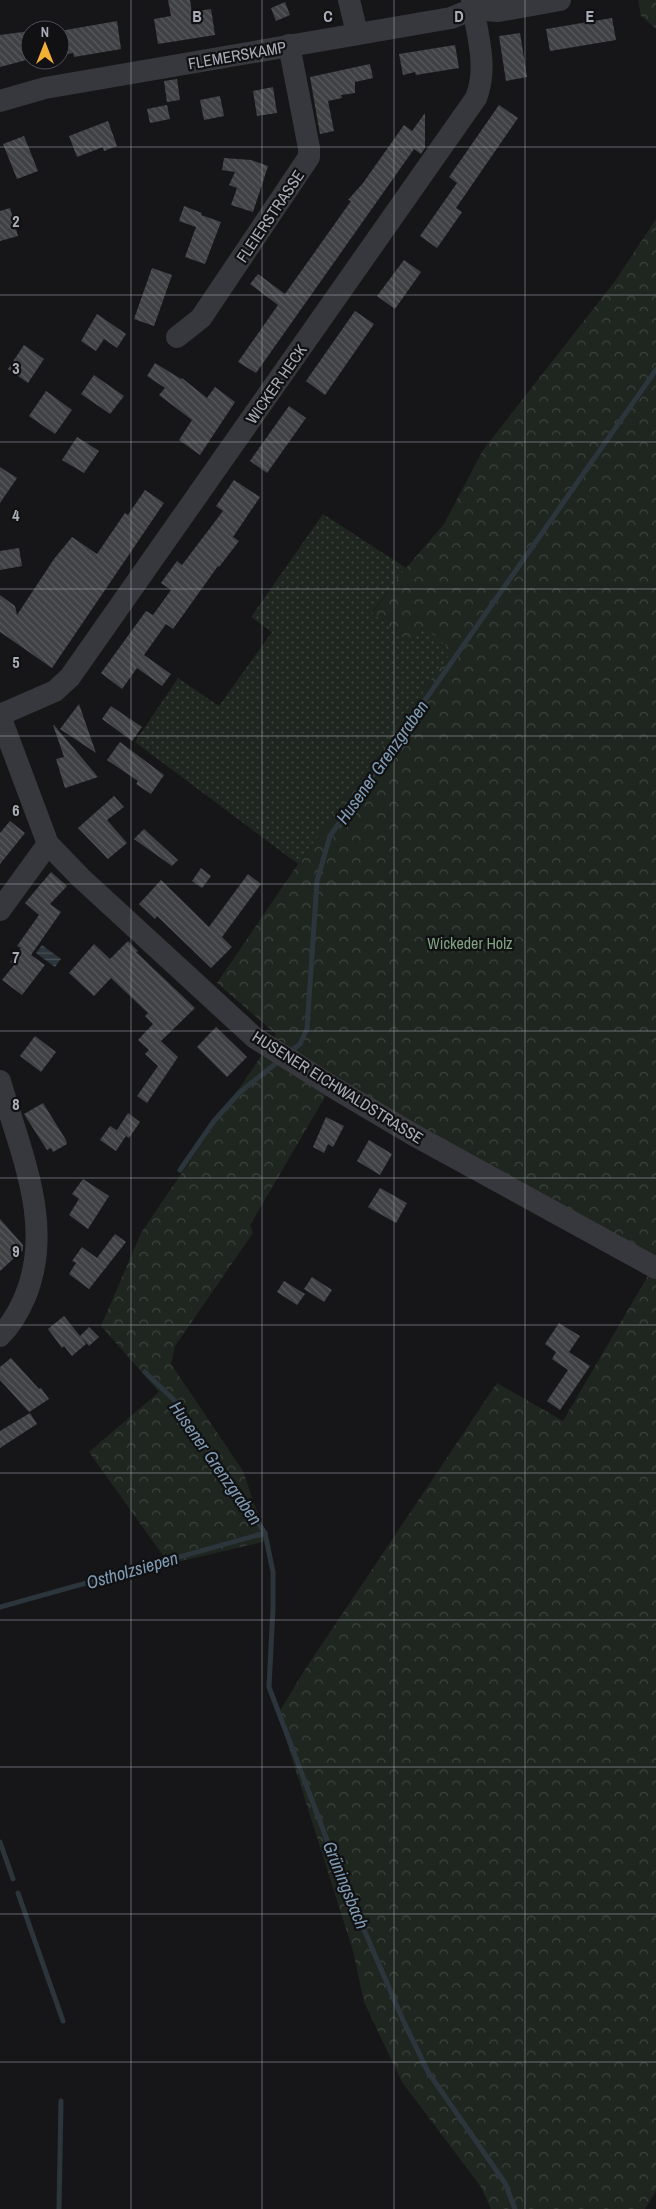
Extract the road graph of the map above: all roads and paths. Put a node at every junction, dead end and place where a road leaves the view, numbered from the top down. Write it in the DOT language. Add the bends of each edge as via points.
graph roads {
  1 [pos="350,0"];
  2 [pos="560,0"];
  3 [pos="477,3"];
  4 [pos="356,34"];
  5 [pos="289,45"];
  6 [pos="0,101"];
  7 [pos="177,337"];
  8 [pos="0,715"];
  9 [pos="48,844"];
  10 [pos="0,910"];
  11 [pos="1,1091"];
  12 [pos="656,1268"];
  13 [pos="0,1336"];
  1 -- 4 [label="street"];
  2 -- 3 [label="street, FLEMERSKAMP" via="498,11"];
  3 -- 4 [label="street, FLEMERSKAMP" via="451,18"];
  3 -- 8 [label="street, WICKER HECK" via="482,77 476,98 70,678 55,692"];
  4 -- 5 [label="street, FLEMERSKAMP"];
  5 -- 6 [label="street, FLEMERSKAMP" via="45,88"];
  5 -- 7 [label="street, FLEIERSTRASSE" via="309,157 201,318"];
  8 -- 9 [label="street, HUSENER EICHWALDSTRASSE"];
  9 -- 10 [label="street"];
  9 -- 12 [label="street, HUSENER EICHWALDSTRASSE" via="249,1032 273,1049 412,1134"];
  11 -- 13 [label="street" via="31,1188 37,1218 37,1252 33,1278 22,1303"];
}
